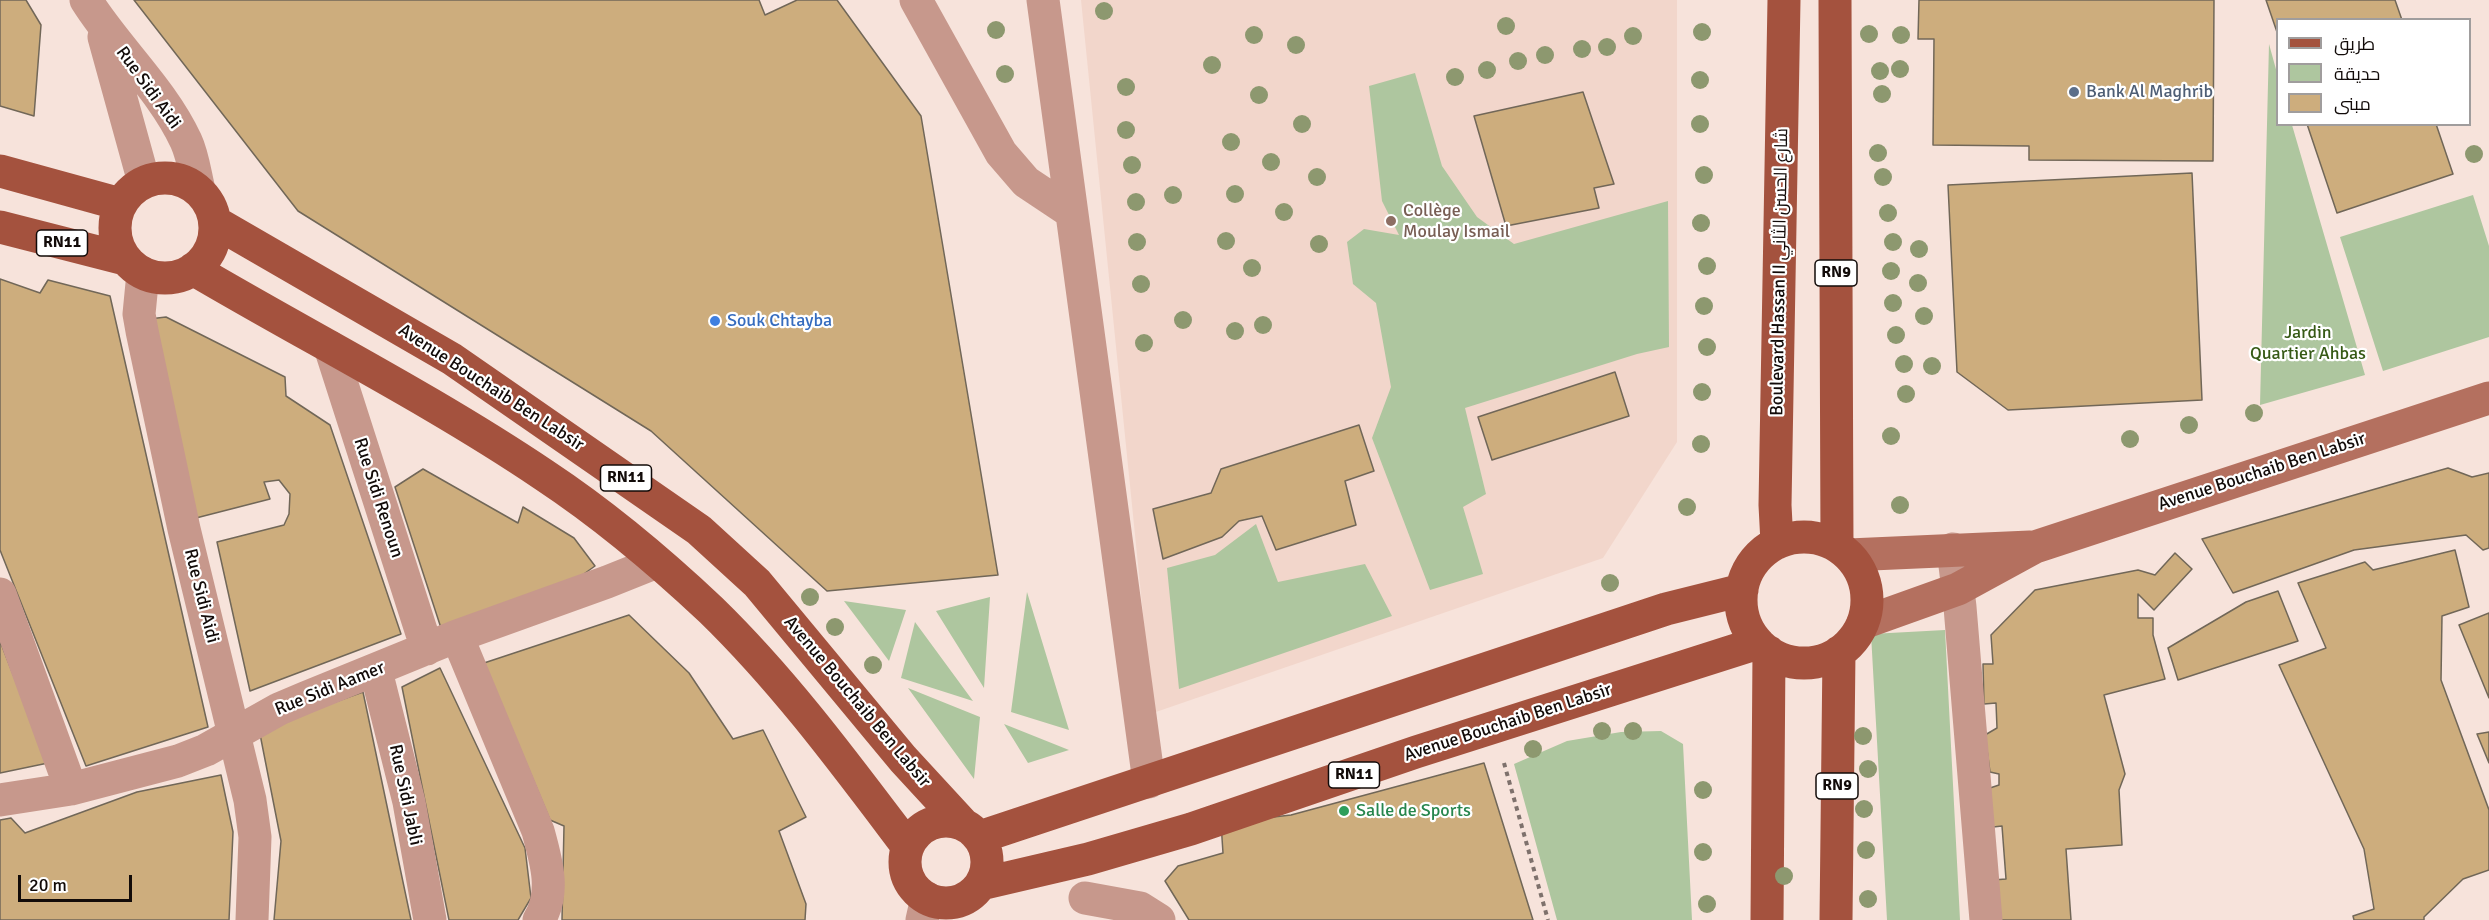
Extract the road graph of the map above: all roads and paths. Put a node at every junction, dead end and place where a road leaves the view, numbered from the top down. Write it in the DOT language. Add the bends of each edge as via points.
graph roads {
  1 [pos="915,0"];
  2 [pos="1042,0"];
  3 [pos="1784,0"];
  4 [pos="1835,0"];
  5 [pos="93,12"];
  6 [pos="0,171"];
  7 [pos="144,182"];
  8 [pos="199,190"];
  9 [pos="120,204"];
  10 [pos="1071,212"];
  11 [pos="215,222"];
  12 [pos="0,227"];
  13 [pos="134,266"];
  14 [pos="193,269"];
  15 [pos="330,347"];
  16 [pos="2489,398"];
  17 [pos="1777,543"];
  18 [pos="2035,547"];
  19 [pos="1953,549"];
  20 [pos="1843,551"];
  21 [pos="657,562"];
  22 [pos="1958,589"];
  23 [pos="1742,590"];
  24 [pos="0,594"];
  25 [pos="1863,623"];
  26 [pos="457,636"];
  27 [pos="1764,648"];
  28 [pos="427,649"];
  29 [pos="1839,652"];
  30 [pos="376,670"];
  31 [pos="1494,727"];
  32 [pos="234,733"];
  33 [pos="1149,782"];
  34 [pos="71,789"];
  35 [pos="0,800"];
  36 [pos="971,830"];
  37 [pos="908,847"];
  38 [pos="1088,859"];
  39 [pos="981,884"];
  40 [pos="925,909"];
  41 [pos="1083,909"];
  42 [pos="252,920"];
  43 [pos="430,920"];
  44 [pos="539,920"];
  45 [pos="1159,920"];
  46 [pos="1548,920"];
  47 [pos="1767,920"];
  48 [pos="1836,920"];
  49 [pos="1986,920"];
  1 -- 10 [label="street" via="1001,153 1026,182"];
  2 -- 10 [label="street"];
  3 -- 17 [label="main road, Boulevard Hassan II شارع الحسن الثاني"];
  4 -- 20 [label="main road, RN9"];
  5 -- 7 [label="street, Rue Sidi Aidi"];
  5 -- 8 [label="street, Rue Sidi Aidi" via="177,124"];
  6 -- 9 [label="main road"];
  7 -- 8 [label="main road" via="173,178"];
  7 -- 9 [label="main road"];
  8 -- 11 [label="main road" via="210,205"];
  9 -- 13 [label="main road, RN11" via="114,232 118,246"];
  10 -- 33 [label="street"];
  11 -- 14 [label="main road" via="211,249"];
  11 -- 36 [label="main road, Avenue Bouchaib Ben Labsir / RN11" via="452,359 699,530 757,583 903,759"];
  12 -- 13 [label="main road, RN11"];
  13 -- 14 [label="main road, RN11" via="153,277 174,277"];
  13 -- 32 [label="street, Rue Sidi Aidi" via="141,331"];
  14 -- 15 [label="main road, RN11"];
  15 -- 21 [label="main road, RN11" via="544,475"];
  15 -- 28 [label="street, Rue Sidi Renoun"];
  16 -- 18 [label="street, Avenue Bouchaib Ben Labsir"];
  17 -- 20 [label="main road" via="1797,538 1818,539"];
  17 -- 23 [label="main road" via="1754,562"];
  18 -- 19 [label="street, Avenue Bouchaib Ben Labsir"];
  18 -- 22 [label="street, Avenue Bouchaib Ben Labsir"];
  19 -- 20 [label="street, Avenue Bouchaib Ben Labsir"];
  19 -- 22 [label="street"];
  20 -- 25 [label="main road, RN9" via="1858,567 1868,594"];
  21 -- 26 [label="street, Rue Sidi Aamer"];
  21 -- 37 [label="main road, RN11" via="711,611 790,694"];
  22 -- 25 [label="street, Avenue Bouchaib Ben Labsir"];
  22 -- 49 [label="street"];
  23 -- 27 [label="main road" via="1747,628"];
  23 -- 33 [label="main road" via="1666,609"];
  24 -- 34 [label="street"];
  25 -- 29 [label="main road, RN9" via="1853,640"];
  26 -- 28 [label="street, Rue Sidi Aamer"];
  26 -- 44 [label="street" via="547,861 549,884"];
  27 -- 29 [label="main road, RN9" via="1786,661 1804,663 1823,661"];
  27 -- 31 [label="main road, Avenue Bouchaib Ben Labsir / RN11"];
  27 -- 47 [label="main road"];
  28 -- 30 [label="street, Rue Sidi Aamer"];
  29 -- 48 [label="main road, RN9"];
  30 -- 32 [label="street, Rue Sidi Aamer" via="279,709"];
  30 -- 43 [label="street, Rue Sidi Jabli" via="409,802"];
  31 -- 38 [label="main road, Avenue Bouchaib Ben Labsir / RN11" via="1191,829"];
  31 -- 46 [label="path"];
  32 -- 34 [label="street, Rue Sidi Aamer" via="178,761"];
  32 -- 42 [label="street, Rue Sidi Aidi" via="255,837"];
  33 -- 36 [label="main road"];
  34 -- 35 [label="street, Rue Sidi Aamer"];
  36 -- 37 [label="main road" via="942,820 914,836"];
  36 -- 39 [label="main road, RN11" via="985,848 988,860"];
  37 -- 40 [label="main road, RN11" via="907,873"];
  38 -- 39 [label="main road, Avenue Bouchaib Ben Labsir / RN11"];
  38 -- 41 [label="street"];
  39 -- 40 [label="main road, RN11" via="960,901"];
  41 -- 45 [label="street" via="1140,908"];
}
